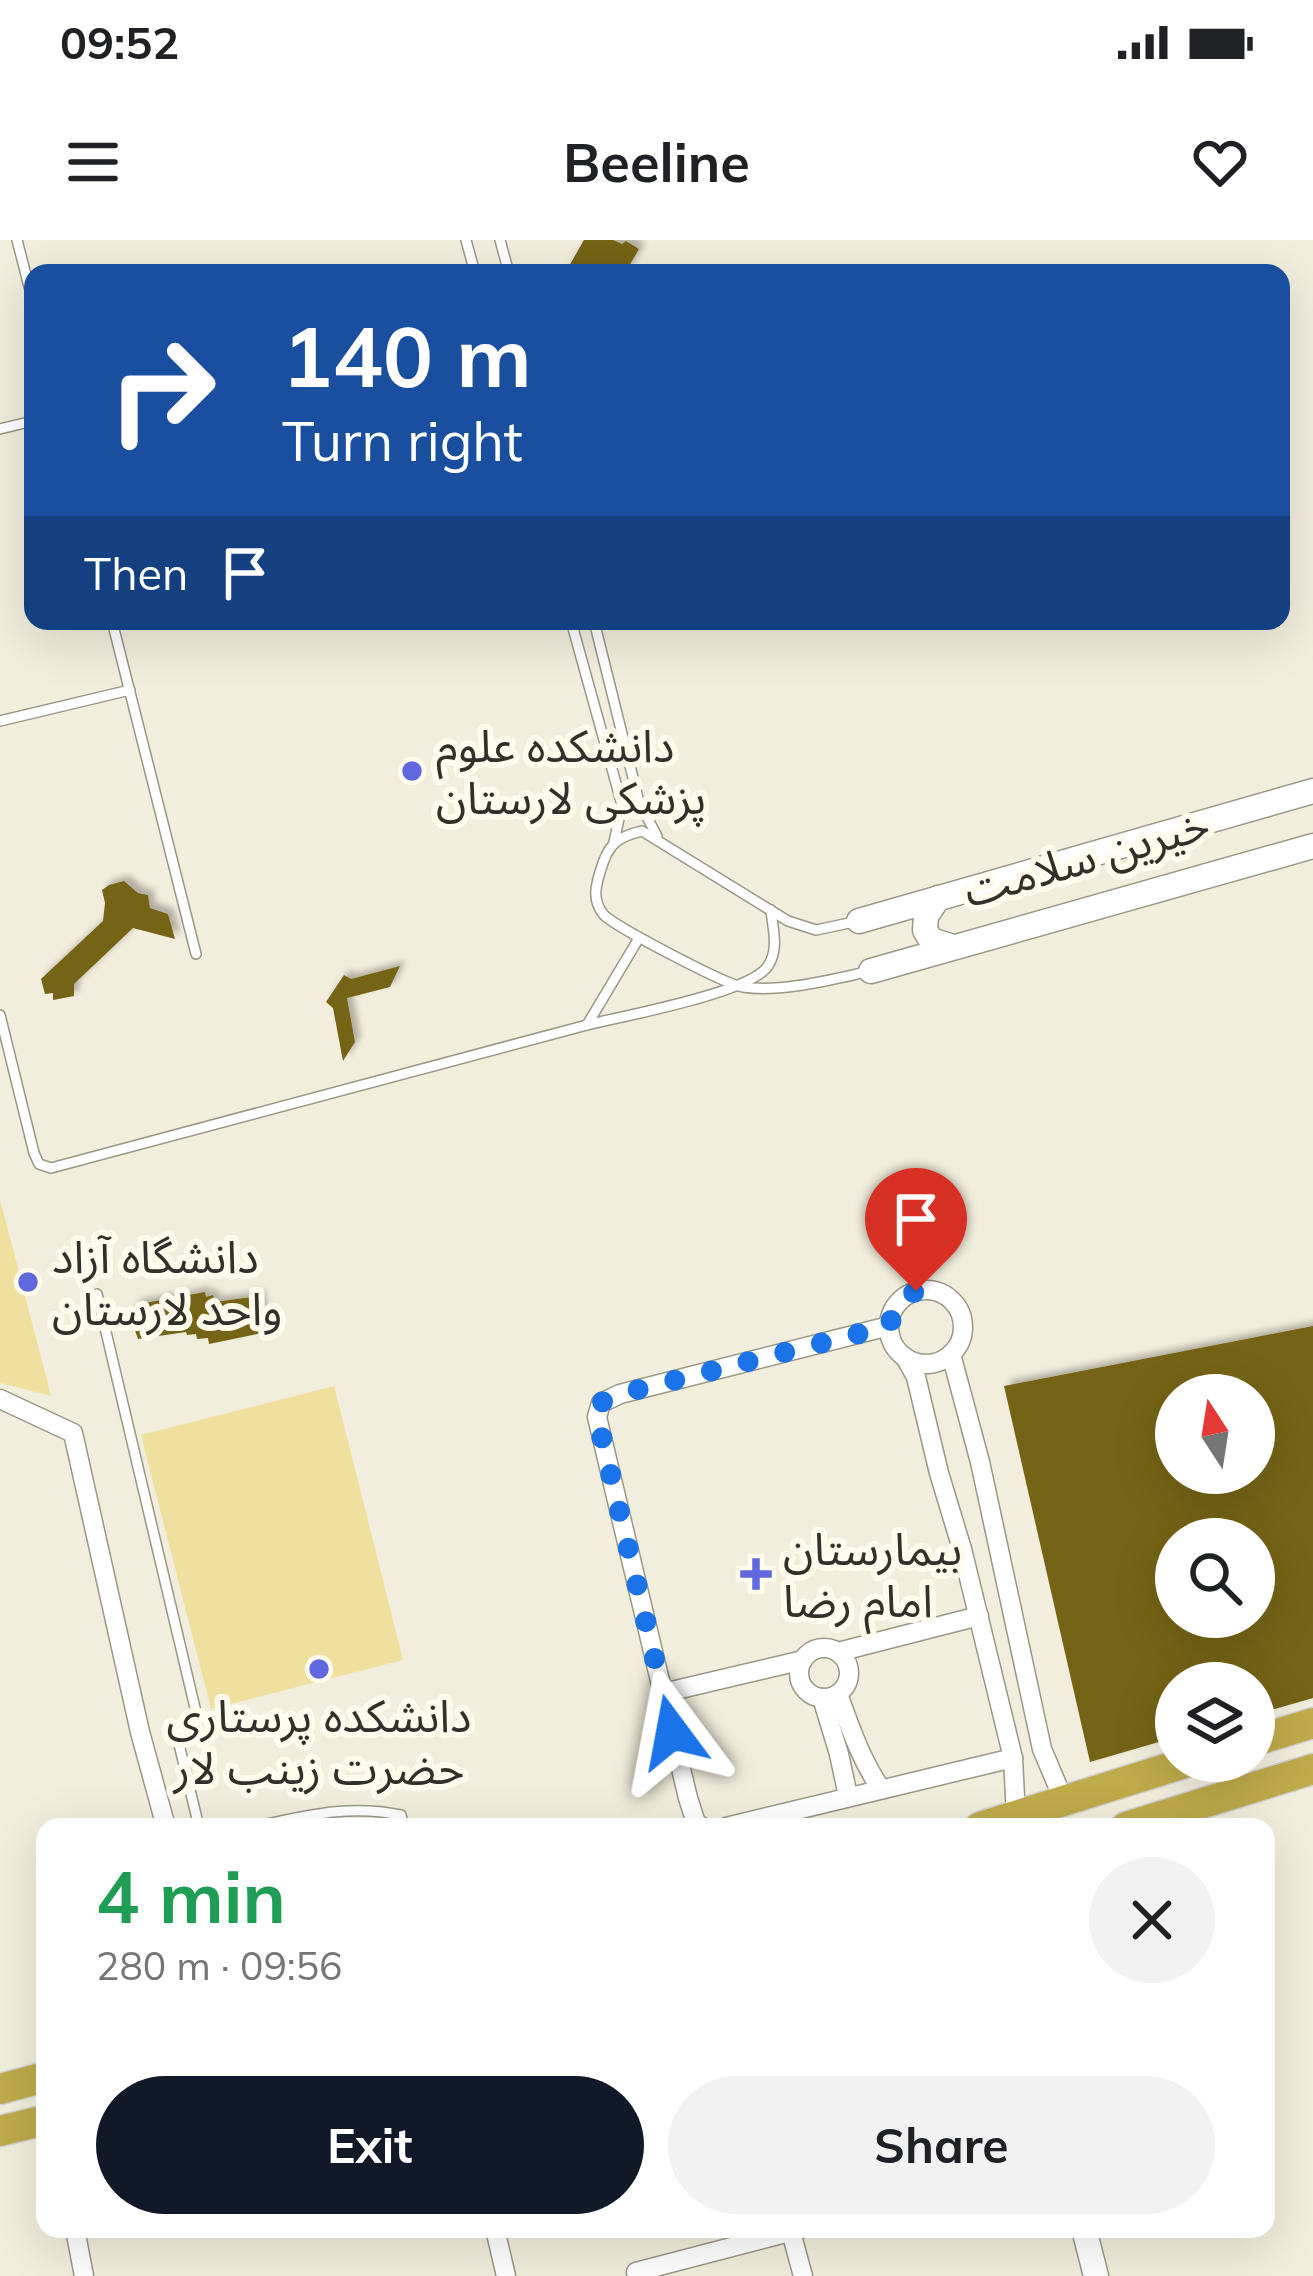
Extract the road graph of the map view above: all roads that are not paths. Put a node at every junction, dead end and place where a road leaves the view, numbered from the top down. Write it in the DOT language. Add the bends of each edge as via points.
graph roads {
  1 [pos="114,630"];
  2 [pos="573,630"];
  3 [pos="596,630"];
  4 [pos="130,690"];
  5 [pos="0,721"];
  6 [pos="1313,791"];
  7 [pos="659,841"];
  8 [pos="614,842"];
  9 [pos="1313,846"];
  10 [pos="938,898"];
  11 [pos="771,910"];
  12 [pos="859,921"];
  13 [pos="639,938"];
  14 [pos="953,947"];
  15 [pos="196,954"];
  16 [pos="871,971"];
  17 [pos="739,987"];
  18 [pos="0,1015"];
  19 [pos="586,1025"];
  20 [pos="97,1294"];
  21 [pos="889,1326"];
  22 [pos="951,1354"];
  23 [pos="904,1357"];
  24 [pos="0,1399"];
  25 [pos="979,1616"];
  26 [pos="838,1652"];
  27 [pos="803,1660"];
  28 [pos="663,1693"];
  29 [pos="830,1696"];
  30 [pos="1313,1723"];
  31 [pos="1275,1735"];
  32 [pos="1013,1758"];
  33 [pos="1313,1769"];
  34 [pos="1155,1772"];
  35 [pos="881,1789"];
  36 [pos="848,1796"];
  37 [pos="1064,1801"];
  38 [pos="1016,1816"];
  39 [pos="164,1818"];
  40 [pos="198,1818"];
  41 [pos="295,1818"];
  42 [pos="402,1818"];
  43 [pos="694,1818"];
  44 [pos="761,1818"];
  45 [pos="1009,1818"];
  46 [pos="1155,1818"];
  47 [pos="36,2079"];
  48 [pos="0,2089"];
  49 [pos="36,2122"];
  50 [pos="0,2131"];
  51 [pos="77,2238"];
  52 [pos="497,2238"];
  53 [pos="766,2238"];
  54 [pos="797,2238"];
  55 [pos="1086,2238"];
  56 [pos="636,2272"];
  57 [pos="84,2276"];
  58 [pos="506,2276"];
  59 [pos="803,2276"];
  60 [pos="1096,2276"];
  1 -- 4 [label="lane"];
  2 -- 8 [label="lane" via="622,806"];
  3 -- 7 [label="lane" via="639,802"];
  4 -- 5 [label="lane"];
  4 -- 15 [label="lane"];
  6 -- 10 [label="street, خیرین سلامت"];
  7 -- 8 [label="lane" via="642,831"];
  7 -- 11 [label="lane"];
  8 -- 13 [label="lane" via="594,890 602,913"];
  9 -- 14 [label="street, خیرین سلامت"];
  10 -- 12 [label="street, خیرین سلامت"];
  10 -- 14 [label="street" via="925,930"];
  11 -- 12 [label="lane" via="816,930"];
  11 -- 17 [label="lane" via="776,950 766,971"];
  13 -- 17 [label="lane"];
  13 -- 19 [label="lane"];
  14 -- 16 [label="street, خیرین سلامت"];
  16 -- 17 [label="lane"];
  17 -- 19 [label="lane"];
  18 -- 19 [label="lane" via="34,1153 51,1168"];
  20 -- 40 [label="lane" via="196,1712 177,1736"];
  21 -- 22 [label="street" via="905,1296 940,1293 962,1320"];
  21 -- 23 [label="street"];
  21 -- 28 [label="street" via="602,1402 597,1417"];
  22 -- 23 [label="street" via="928,1364"];
  22 -- 37 [label="street" via="1042,1749"];
  23 -- 25 [label="street"];
  24 -- 39 [label="street" via="73,1432"];
  25 -- 26 [label="street"];
  25 -- 32 [label="street"];
  26 -- 27 [label="street" via="815,1650"];
  26 -- 29 [label="street" via="848,1681"];
  27 -- 28 [label="street"];
  27 -- 29 [label="street" via="807,1691"];
  28 -- 43 [label="street"];
  29 -- 35 [label="street"];
  29 -- 36 [label="street"];
  30 -- 31 [label="highway"];
  32 -- 35 [label="street"];
  32 -- 38 [label="street"];
  33 -- 46 [label="highway"];
  34 -- 37 [label="highway"];
  35 -- 36 [label="street"];
  36 -- 44 [label="street"];
  37 -- 38 [label="highway"];
  38 -- 45 [label="highway"];
  41 -- 42 [label="lane" via="368,1808"];
  47 -- 48 [label="highway"];
  49 -- 50 [label="highway"];
  51 -- 57 [label="street"];
  52 -- 58 [label="street"];
  53 -- 56 [label="street"];
  54 -- 59 [label="street"];
  55 -- 60 [label="street"];
}
